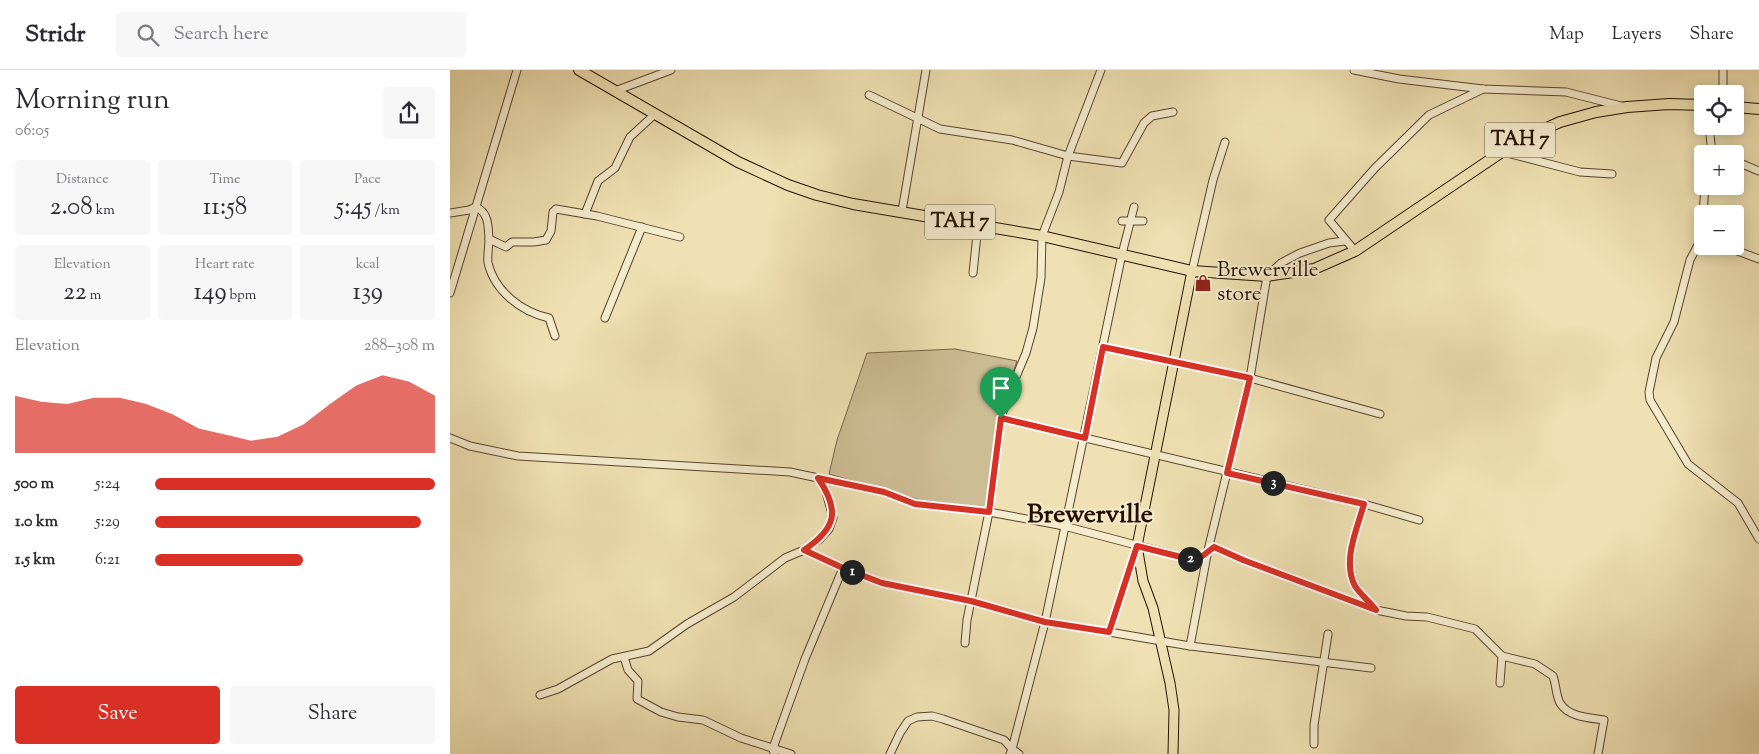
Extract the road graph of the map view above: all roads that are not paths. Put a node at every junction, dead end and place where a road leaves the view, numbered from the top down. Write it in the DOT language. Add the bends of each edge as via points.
graph roads {
  1 [pos="516,70"];
  2 [pos="579,70"];
  3 [pos="671,70"];
  4 [pos="926,70"];
  5 [pos="1101,70"];
  6 [pos="1354,70"];
  7 [pos="1723,70"];
  8 [pos="1723,85"];
  9 [pos="1484,89"];
  10 [pos="615,91"];
  11 [pos="869,95"];
  12 [pos="1694,106"];
  13 [pos="1627,107"];
  14 [pos="1744,108"];
  15 [pos="1759,109"];
  16 [pos="1173,112"];
  17 [pos="655,114"];
  18 [pos="919,120"];
  19 [pos="1225,142"];
  20 [pos="1504,152"];
  21 [pos="1068,156"];
  22 [pos="1744,165"];
  23 [pos="1759,171"];
  24 [pos="1612,174"];
  25 [pos="476,207"];
  26 [pos="1134,207"];
  27 [pos="902,212"];
  28 [pos="450,213"];
  29 [pos="585,214"];
  30 [pos="1131,219"];
  31 [pos="1122,220"];
  32 [pos="1143,221"];
  33 [pos="978,225"];
  34 [pos="642,227"];
  35 [pos="1042,236"];
  36 [pos="680,237"];
  37 [pos="489,240"];
  38 [pos="1345,241"];
  39 [pos="1355,251"];
  40 [pos="1694,253"];
  41 [pos="1744,253"];
  42 [pos="1122,254"];
  43 [pos="1759,259"];
  44 [pos="1192,271"];
  45 [pos="973,273"];
  46 [pos="1267,276"];
  47 [pos="450,293"];
  48 [pos="605,318"];
  49 [pos="555,336"];
  50 [pos="1103,347"];
  51 [pos="1174,361"];
  52 [pos="1250,378"];
  53 [pos="1380,414"];
  54 [pos="1001,418"];
  55 [pos="450,438"];
  56 [pos="1085,438"];
  57 [pos="1156,455"];
  58 [pos="1227,473"];
  59 [pos="818,478"];
  60 [pos="1364,504"];
  61 [pos="989,512"];
  62 [pos="1419,520"];
  63 [pos="1064,526"];
  64 [pos="1759,539"];
  65 [pos="1137,546"];
  66 [pos="804,550"];
  67 [pos="1208,550"];
  68 [pos="843,568"];
  69 [pos="971,601"];
  70 [pos="1376,610"];
  71 [pos="1045,622"];
  72 [pos="1109,632"];
  73 [pos="1328,634"];
  74 [pos="1161,641"];
  75 [pos="965,643"];
  76 [pos="1190,646"];
  77 [pos="624,656"];
  78 [pos="1502,656"];
  79 [pos="1323,662"];
  80 [pos="1371,668"];
  81 [pos="1500,683"];
  82 [pos="540,695"];
  83 [pos="1314,744"];
  84 [pos="774,751"];
  85 [pos="1011,751"];
  86 [pos="791,754"];
  87 [pos="890,754"];
  88 [pos="1019,754"];
  89 [pos="1173,754"];
  90 [pos="1598,754"];
  1 -- 25 [label="street"];
  2 -- 10 [label="highway, TAH 7"];
  3 -- 10 [label="street"];
  4 -- 18 [label="street"];
  5 -- 21 [label="street"];
  6 -- 9 [label="street"];
  7 -- 8 [label="street"];
  9 -- 13 [label="street" via="1566,92"];
  9 -- 38 [label="street" via="1428,115 1375,168 1329,220"];
  10 -- 17 [label="highway, TAH 7"];
  11 -- 18 [label="street"];
  12 -- 13 [label="highway, TAH 7"];
  13 -- 20 [label="highway, TAH 7" via="1560,122 1518,141"];
  14 -- 15 [label="highway"];
  16 -- 21 [label="street" via="1152,116 1144,123 1122,164"];
  17 -- 27 [label="highway, TAH 7" via="738,162 788,185 852,204"];
  17 -- 29 [label="street" via="630,137 615,168 598,180"];
  18 -- 21 [label="street" via="940,129 1012,140"];
  18 -- 27 [label="street"];
  19 -- 44 [label="street" via="1212,180"];
  20 -- 24 [label="street" via="1580,172"];
  20 -- 39 [label="highway, TAH 7"];
  21 -- 35 [label="street" via="1059,192"];
  22 -- 23 [label="street"];
  25 -- 28 [label="street"];
  25 -- 37 [label="street" via="486,216"];
  25 -- 47 [label="street"];
  26 -- 30 [label="street"];
  27 -- 33 [label="highway, TAH 7"];
  29 -- 34 [label="street"];
  29 -- 37 [label="street" via="553,212 551,231 546,240 512,242 506,247"];
  30 -- 31 [label="street"];
  30 -- 32 [label="street"];
  30 -- 42 [label="street"];
  33 -- 35 [label="highway, TAH 7"];
  33 -- 45 [label="street"];
  34 -- 36 [label="street"];
  34 -- 48 [label="street"];
  35 -- 42 [label="highway, TAH 7"];
  35 -- 54 [label="street" via="1041,278 1033,328"];
  37 -- 49 [label="street" via="488,262 502,292 531,314 549,318"];
  38 -- 39 [label="street"];
  38 -- 46 [label="street" via="1300,253 1281,263"];
  39 -- 46 [label="highway, TAH 7" via="1314,270"];
  40 -- 64 [label="street" via="1674,322 1656,358 1650,400 1681,456 1738,503"];
  41 -- 43 [label="street"];
  42 -- 44 [label="highway, TAH 7"];
  42 -- 50 [label="street"];
  44 -- 46 [label="highway, TAH 7"];
  44 -- 51 [label="main road"];
  46 -- 52 [label="street"];
  50 -- 51 [label="street"];
  50 -- 56 [label="street"];
  51 -- 52 [label="street"];
  51 -- 57 [label="main road"];
  52 -- 53 [label="street"];
  52 -- 58 [label="street"];
  54 -- 56 [label="street"];
  54 -- 61 [label="street"];
  55 -- 59 [label="street" via="470,446 518,456 790,472"];
  56 -- 57 [label="street"];
  56 -- 63 [label="street"];
  57 -- 58 [label="street"];
  57 -- 65 [label="main road"];
  58 -- 60 [label="street"];
  58 -- 67 [label="street"];
  59 -- 61 [label="street" via="884,492 915,504"];
  59 -- 66 [label="street" via="825,488 833,518 820,540"];
  60 -- 62 [label="street"];
  60 -- 70 [label="street" via="1350,560 1351,575 1356,587"];
  61 -- 63 [label="street"];
  61 -- 69 [label="street"];
  63 -- 65 [label="street"];
  63 -- 71 [label="street"];
  65 -- 67 [label="street" via="1193,560"];
  65 -- 72 [label="street"];
  65 -- 74 [label="main road" via="1143,581"];
  66 -- 68 [label="street"];
  66 -- 77 [label="street" via="785,558 734,597 687,624 649,652"];
  67 -- 70 [label="street" via="1214,547 1223,549 1243,560"];
  67 -- 76 [label="street"];
  68 -- 69 [label="street" via="882,583"];
  68 -- 84 [label="street" via="805,659"];
  69 -- 71 [label="street"];
  69 -- 75 [label="street"];
  70 -- 78 [label="street" via="1426,617 1476,630"];
  71 -- 72 [label="street"];
  71 -- 85 [label="street"];
  72 -- 74 [label="street"];
  73 -- 79 [label="street"];
  74 -- 76 [label="street"];
  74 -- 89 [label="main road" via="1174,710"];
  76 -- 79 [label="street"];
  77 -- 82 [label="street" via="612,658 558,689"];
  77 -- 84 [label="street" via="628,670 638,681 637,699 643,704 678,717 703,720"];
  78 -- 81 [label="street"];
  78 -- 90 [label="street" via="1535,664 1553,676 1559,702 1566,709 1581,716 1604,720"];
  79 -- 80 [label="street"];
  79 -- 83 [label="street"];
  84 -- 86 [label="street"];
  85 -- 87 [label="street" via="1004,740 943,719 917,716 908,721"];
  85 -- 88 [label="street"];
}
